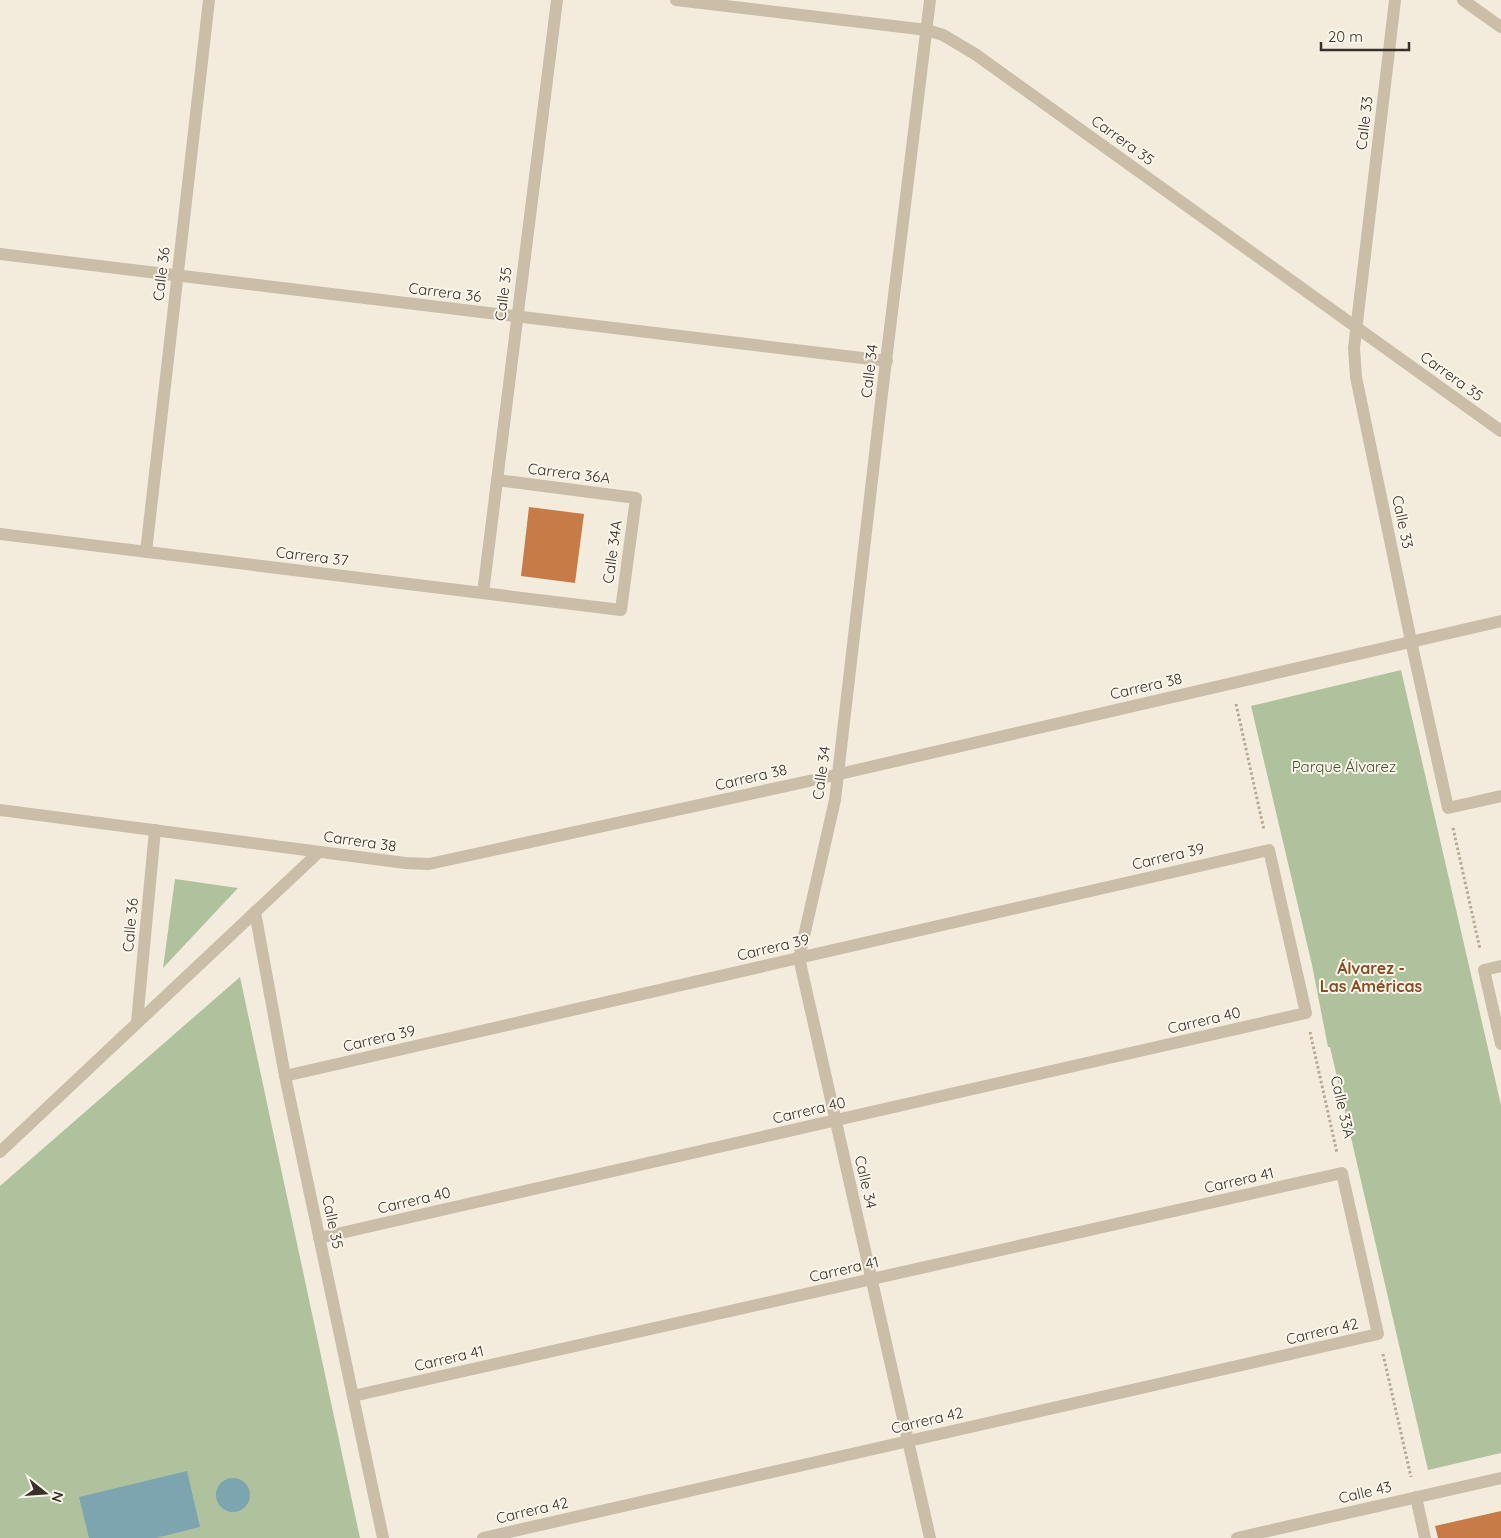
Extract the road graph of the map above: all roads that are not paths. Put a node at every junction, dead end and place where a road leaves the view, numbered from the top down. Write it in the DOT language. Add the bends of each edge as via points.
graph roads {
  1 [pos="209,0"];
  2 [pos="557,0"];
  3 [pos="676,0"];
  4 [pos="930,0"];
  5 [pos="1395,0"];
  6 [pos="1463,0"];
  7 [pos="1501,27"];
  8 [pos="926,30"];
  9 [pos="0,254"];
  10 [pos="177,276"];
  11 [pos="517,317"];
  12 [pos="1356,328"];
  13 [pos="887,361"];
  14 [pos="1501,431"];
  15 [pos="497,480"];
  16 [pos="636,498"];
  17 [pos="0,534"];
  18 [pos="146,552"];
  19 [pos="483,593"];
  20 [pos="621,610"];
  21 [pos="1501,621"];
  22 [pos="1411,641"];
  23 [pos="838,774"];
  24 [pos="1501,796"];
  25 [pos="0,810"];
  26 [pos="155,830"];
  27 [pos="319,852"];
  28 [pos="255,912"];
  29 [pos="799,958"];
  30 [pos="1501,966"];
  31 [pos="1306,1013"];
  32 [pos="137,1022"];
  33 [pos="1501,1044"];
  34 [pos="285,1076"];
  35 [pos="836,1120"];
  36 [pos="0,1152"];
  37 [pos="319,1238"];
  38 [pos="871,1279"];
  39 [pos="1378,1334"];
  40 [pos="353,1396"];
  41 [pos="908,1441"];
  42 [pos="1501,1478"];
  43 [pos="1416,1497"];
  44 [pos="383,1538"];
  45 [pos="483,1538"];
  46 [pos="930,1538"];
  47 [pos="1237,1538"];
  48 [pos="1425,1538"];
  1 -- 10 [label="street, Calle 36"];
  2 -- 11 [label="street, Calle 35"];
  3 -- 8 [label="street, Carrera 35"];
  4 -- 8 [label="street, Calle 34"];
  5 -- 12 [label="street, Calle 33"];
  6 -- 7 [label="street"];
  8 -- 12 [label="street, Carrera 35" via="943,35 975,54"];
  8 -- 13 [label="street, Calle 34"];
  9 -- 10 [label="street, Carrera 36"];
  10 -- 11 [label="street, Carrera 36"];
  10 -- 18 [label="street, Calle 36"];
  11 -- 13 [label="street, Carrera 36"];
  11 -- 15 [label="street, Calle 35"];
  12 -- 14 [label="street, Carrera 35"];
  12 -- 22 [label="street, Calle 33" via="1356,377"];
  13 -- 23 [label="street, Calle 34"];
  15 -- 16 [label="street, Carrera 36A"];
  15 -- 19 [label="street, Calle 35"];
  16 -- 20 [label="street, Calle 34A"];
  17 -- 18 [label="street, Carrera 37"];
  18 -- 19 [label="street, Carrera 37"];
  19 -- 20 [label="street, Carrera 37"];
  21 -- 22 [label="street, Carrera 38"];
  22 -- 23 [label="street, Carrera 38"];
  22 -- 24 [label="street, Calle 33" via="1448,808"];
  23 -- 27 [label="street, Carrera 38" via="449,861 405,864"];
  23 -- 29 [label="street, Calle 34"];
  25 -- 26 [label="street, Carrera 38"];
  26 -- 27 [label="street, Carrera 38"];
  26 -- 32 [label="street, Calle 36"];
  27 -- 28 [label="street"];
  28 -- 32 [label="street"];
  28 -- 34 [label="street, Calle 35"];
  29 -- 31 [label="street, Carrera 39" via="1269,850"];
  29 -- 34 [label="street, Carrera 39"];
  29 -- 35 [label="street, Calle 34"];
  30 -- 33 [label="street" via="1484,970"];
  31 -- 35 [label="street, Carrera 40"];
  32 -- 36 [label="street"];
  34 -- 37 [label="street, Calle 35"];
  35 -- 37 [label="street, Carrera 40"];
  35 -- 38 [label="street, Calle 34"];
  37 -- 40 [label="street, Calle 35"];
  38 -- 39 [label="street, Carrera 41" via="1342,1173"];
  38 -- 40 [label="street, Carrera 41"];
  38 -- 41 [label="street, Calle 34"];
  39 -- 41 [label="street, Carrera 42"];
  40 -- 44 [label="street, Calle 35"];
  41 -- 45 [label="street, Carrera 42"];
  41 -- 46 [label="street, Calle 34"];
  42 -- 43 [label="street, Calle 43"];
  43 -- 47 [label="street, Calle 43"];
  43 -- 48 [label="street"];
}
